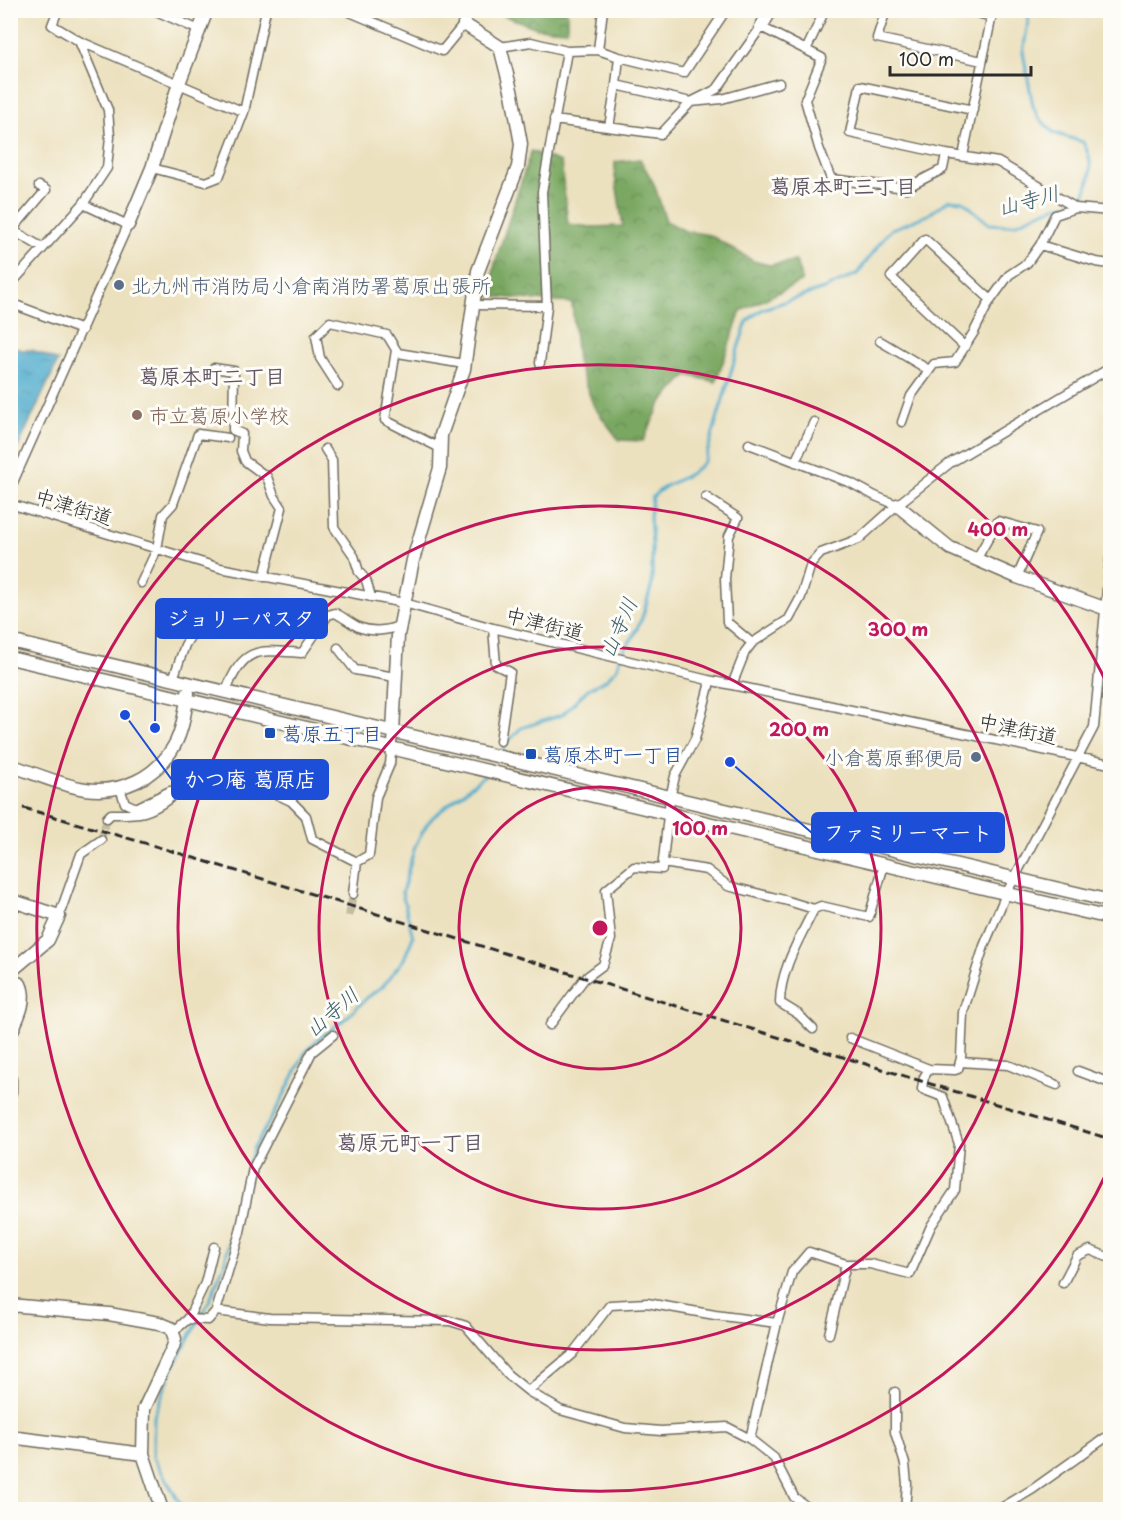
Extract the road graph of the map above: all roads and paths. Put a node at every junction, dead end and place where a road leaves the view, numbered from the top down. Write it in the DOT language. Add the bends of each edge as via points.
graph roads {
  1 [pos="58,10"];
  2 [pos="154,10"];
  3 [pos="207,10"];
  4 [pos="266,10"];
  5 [pos="345,10"];
  6 [pos="465,10"];
  7 [pos="603,10"];
  8 [pos="726,10"];
  9 [pos="771,10"];
  10 [pos="825,10"];
  11 [pos="886,10"];
  12 [pos="966,10"];
  13 [pos="993,14"];
  14 [pos="464,24"];
  15 [pos="761,27"];
  16 [pos="199,30"];
  17 [pos="79,42"];
  18 [pos="500,47"];
  19 [pos="598,50"];
  20 [pos="806,50"];
  21 [pos="567,51"];
  22 [pos="619,57"];
  23 [pos="982,62"];
  24 [pos="179,83"];
  25 [pos="779,83"];
  26 [pos="616,85"];
  27 [pos="691,102"];
  28 [pos="973,110"];
  29 [pos="244,112"];
  30 [pos="554,120"];
  31 [pos="609,127"];
  32 [pos="946,154"];
  33 [pos="963,156"];
  34 [pos="152,168"];
  35 [pos="39,186"];
  36 [pos="82,204"];
  37 [pos="1075,208"];
  38 [pos="1110,211"];
  39 [pos="128,225"];
  40 [pos="1040,245"];
  41 [pos="43,248"];
  42 [pos="1110,264"];
  43 [pos="10,285"];
  44 [pos="991,300"];
  45 [pos="10,303"];
  46 [pos="473,305"];
  47 [pos="547,306"];
  48 [pos="81,330"];
  49 [pos="880,341"];
  50 [pos="965,347"];
  51 [pos="396,350"];
  52 [pos="540,363"];
  53 [pos="464,364"];
  54 [pos="214,368"];
  55 [pos="1110,368"];
  56 [pos="929,370"];
  57 [pos="338,386"];
  58 [pos="814,422"];
  59 [pos="902,422"];
  60 [pos="228,438"];
  61 [pos="749,444"];
  62 [pos="440,448"];
  63 [pos="325,449"];
  64 [pos="795,462"];
  65 [pos="10,489"];
  66 [pos="706,497"];
  67 [pos="10,504"];
  68 [pos="897,505"];
  69 [pos="157,549"];
  70 [pos="1110,558"];
  71 [pos="976,560"];
  72 [pos="264,576"];
  73 [pos="1017,577"];
  74 [pos="141,583"];
  75 [pos="371,597"];
  76 [pos="404,603"];
  77 [pos="1104,608"];
  78 [pos="204,614"];
  79 [pos="400,625"];
  80 [pos="493,628"];
  81 [pos="10,641"];
  82 [pos="752,643"];
  83 [pos="338,648"];
  84 [pos="10,658"];
  85 [pos="395,677"];
  86 [pos="173,679"];
  87 [pos="708,680"];
  88 [pos="191,683"];
  89 [pos="732,685"];
  90 [pos="226,691"];
  91 [pos="187,700"];
  92 [pos="393,732"];
  93 [pos="500,741"];
  94 [pos="391,748"];
  95 [pos="1078,758"];
  96 [pos="1110,764"];
  97 [pos="10,765"];
  98 [pos="120,788"];
  99 [pos="170,791"];
  100 [pos="670,798"];
  101 [pos="668,815"];
  102 [pos="107,818"];
  103 [pos="101,840"];
  104 [pos="357,862"];
  105 [pos="663,863"];
  106 [pos="884,865"];
  107 [pos="1014,878"];
  108 [pos="353,894"];
  109 [pos="1006,894"];
  110 [pos="10,900"];
  111 [pos="1110,901"];
  112 [pos="814,909"];
  113 [pos="59,916"];
  114 [pos="1110,918"];
  115 [pos="10,972"];
  116 [pos="10,980"];
  117 [pos="550,1025"];
  118 [pos="813,1029"];
  119 [pos="10,1035"];
  120 [pos="333,1035"];
  121 [pos="850,1038"];
  122 [pos="960,1062"];
  123 [pos="929,1069"];
  124 [pos="1078,1071"];
  125 [pos="10,1078"];
  126 [pos="1110,1083"];
  127 [pos="1058,1086"];
  128 [pos="11,1090"];
  129 [pos="214,1247"];
  130 [pos="1110,1258"];
  131 [pos="846,1264"];
  132 [pos="1063,1283"];
  133 [pos="10,1305"];
  134 [pos="216,1311"];
  135 [pos="188,1319"];
  136 [pos="777,1323"];
  137 [pos="173,1332"];
  138 [pos="829,1334"];
  139 [pos="528,1391"];
  140 [pos="895,1392"];
  141 [pos="1110,1436"];
  142 [pos="10,1437"];
  143 [pos="750,1439"];
  144 [pos="143,1454"];
  145 [pos="162,1509"];
  146 [pos="811,1509"];
  147 [pos="905,1509"];
  148 [pos="998,1509"];
  1 -- 17 [label="street" via="52,25"];
  2 -- 16 [label="street"];
  3 -- 16 [label="street"];
  4 -- 29 [label="street"];
  5 -- 14 [label="street" via="442,51"];
  6 -- 14 [label="street"];
  7 -- 19 [label="street"];
  8 -- 22 [label="street" via="684,73"];
  9 -- 15 [label="street"];
  10 -- 20 [label="street"];
  11 -- 23 [label="street" via="877,38"];
  12 -- 13 [label="street"];
  13 -- 23 [label="street"];
  14 -- 18 [label="street"];
  15 -- 20 [label="street"];
  15 -- 27 [label="street" via="717,89"];
  16 -- 24 [label="street"];
  17 -- 24 [label="street"];
  17 -- 36 [label="street" via="108,110 110,137 107,168"];
  18 -- 21 [label="street" via="531,42"];
  18 -- 46 [label="street" via="521,144 518,167 478,271"];
  19 -- 21 [label="street"];
  19 -- 22 [label="street"];
  20 -- 32 [label="street" via="822,58 805,100 831,179 906,188 943,169"];
  21 -- 30 [label="street"];
  22 -- 26 [label="street"];
  23 -- 28 [label="street"];
  24 -- 29 [label="street"];
  24 -- 34 [label="street"];
  25 -- 27 [label="street" via="722,99"];
  26 -- 27 [label="street"];
  26 -- 31 [label="street"];
  27 -- 31 [label="street" via="661,134"];
  28 -- 32 [label="street" via="860,86 850,133"];
  28 -- 33 [label="street"];
  29 -- 34 [label="street" via="219,177 206,182"];
  30 -- 31 [label="street"];
  30 -- 47 [label="street" via="542,192"];
  32 -- 33 [label="street"];
  33 -- 37 [label="street" via="998,162"];
  34 -- 39 [label="street"];
  35 -- 41 [label="street" via="46,190 12,230"];
  36 -- 39 [label="street"];
  36 -- 41 [label="street"];
  37 -- 38 [label="street"];
  37 -- 40 [label="street" via="1055,215"];
  39 -- 48 [label="street"];
  40 -- 42 [label="street"];
  40 -- 44 [label="street" via="1027,263 1009,275"];
  41 -- 43 [label="street"];
  44 -- 50 [label="street"];
  44 -- 50 [label="street" via="925,239 891,277"];
  45 -- 48 [label="street"];
  46 -- 47 [label="street"];
  46 -- 53 [label="street"];
  47 -- 52 [label="street"];
  48 -- 65 [label="street"];
  49 -- 56 [label="street"];
  50 -- 56 [label="street" via="955,362 934,364"];
  51 -- 53 [label="street"];
  51 -- 57 [label="street" via="387,335 330,322 316,336 320,358"];
  51 -- 62 [label="street" via="385,420"];
  53 -- 62 [label="street"];
  54 -- 72 [label="street" via="234,371 233,430 242,434 245,461 267,477 282,508"];
  55 -- 68 [label="street" via="950,463"];
  56 -- 59 [label="street" via="911,396"];
  58 -- 64 [label="street"];
  60 -- 69 [label="street" via="198,434 173,504 163,515"];
  61 -- 64 [label="street"];
  62 -- 76 [label="street" via="440,468"];
  63 -- 75 [label="street" via="332,460 334,527 354,556"];
  64 -- 68 [label="street"];
  66 -- 82 [label="street" via="738,518 729,536 724,579 727,622"];
  67 -- 69 [label="street, 中津街道"];
  68 -- 71 [label="street" via="950,548"];
  68 -- 82 [label="street" via="859,539 821,553 811,564 789,619"];
  69 -- 72 [label="street, 中津街道" via="220,568"];
  69 -- 74 [label="street"];
  70 -- 77 [label="street"];
  71 -- 73 [label="street"];
  71 -- 73 [label="street" via="998,521 1037,532"];
  72 -- 75 [label="street, 中津街道"];
  73 -- 77 [label="street"];
  75 -- 76 [label="street, 中津街道"];
  76 -- 79 [label="street"];
  76 -- 80 [label="street, 中津街道"];
  77 -- 95 [label="street" via="1094,727"];
  78 -- 86 [label="street" via="185,645"];
  79 -- 85 [label="street"];
  79 -- 90 [label="street" via="392,629 360,628 335,613 328,615 302,653 255,652 232,676"];
  80 -- 87 [label="street, 中津街道"];
  80 -- 93 [label="street" via="496,664 510,672"];
  81 -- 86 [label="street"];
  82 -- 89 [label="street"];
  83 -- 85 [label="street" via="355,670"];
  84 -- 91 [label="street"];
  85 -- 92 [label="street"];
  86 -- 88 [label="street"];
  87 -- 89 [label="street, 中津街道"];
  87 -- 100 [label="street" via="695,739 675,776"];
  88 -- 90 [label="street"];
  88 -- 91 [label="street"];
  89 -- 95 [label="street, 中津街道"];
  90 -- 92 [label="street"];
  91 -- 94 [label="street"];
  91 -- 98 [label="street" via="175,745 165,760 152,774"];
  92 -- 94 [label="street"];
  92 -- 100 [label="street"];
  94 -- 101 [label="street"];
  94 -- 104 [label="street" via="390,764 376,796 369,855"];
  95 -- 96 [label="street, 中津街道"];
  95 -- 107 [label="street"];
  97 -- 98 [label="street" via="82,788"];
  98 -- 99 [label="street" via="125,803 136,808"];
  99 -- 102 [label="street" via="170,798 154,810 111,814"];
  99 -- 104 [label="street" via="213,786 230,773 291,801 306,816 312,839"];
  100 -- 101 [label="street"];
  100 -- 107 [label="street"];
  101 -- 105 [label="street"];
  101 -- 106 [label="street"];
  103 -- 113 [label="street" via="81,854"];
  104 -- 108 [label="street"];
  105 -- 112 [label="street" via="707,870 728,886"];
  105 -- 117 [label="street" via="662,869 634,867 606,890 611,939 603,965 584,979"];
  106 -- 109 [label="street"];
  106 -- 112 [label="street" via="869,917 821,906"];
  107 -- 109 [label="street"];
  107 -- 111 [label="street"];
  109 -- 114 [label="street"];
  109 -- 122 [label="street" via="963,1012"];
  110 -- 113 [label="street"];
  112 -- 118 [label="street" via="780,990 780,1003"];
  113 -- 115 [label="street" via="48,940"];
  116 -- 119 [label="street" via="20,984 23,993"];
  120 -- 134 [label="street" via="312,1052 253,1168 240,1232"];
  121 -- 123 [label="street"];
  122 -- 123 [label="street" via="955,1070"];
  122 -- 127 [label="street" via="1008,1065"];
  123 -- 131 [label="street" via="922,1089 943,1096 959,1144 955,1190 931,1226 910,1274 870,1264"];
  124 -- 126 [label="street"];
  125 -- 128 [label="street"];
  129 -- 135 [label="street" via="205,1283"];
  130 -- 132 [label="street" via="1090,1250 1077,1256"];
  131 -- 136 [label="street" via="809,1252 792,1272"];
  131 -- 138 [label="street"];
  133 -- 137 [label="street" via="109,1314 167,1325"];
  134 -- 135 [label="street" via="208,1320"];
  134 -- 139 [label="street" via="270,1318 450,1321 466,1326 507,1374"];
  135 -- 137 [label="street"];
  136 -- 139 [label="street" via="648,1303 610,1305 572,1354"];
  136 -- 143 [label="street"];
  137 -- 144 [label="street" via="173,1347 144,1409"];
  139 -- 143 [label="street" via="560,1410 625,1428 661,1431 727,1427"];
  140 -- 147 [label="street" via="895,1432 907,1484"];
  141 -- 148 [label="street"];
  142 -- 144 [label="street"];
  143 -- 146 [label="street" via="774,1458 794,1497"];
  144 -- 145 [label="street"];
}
